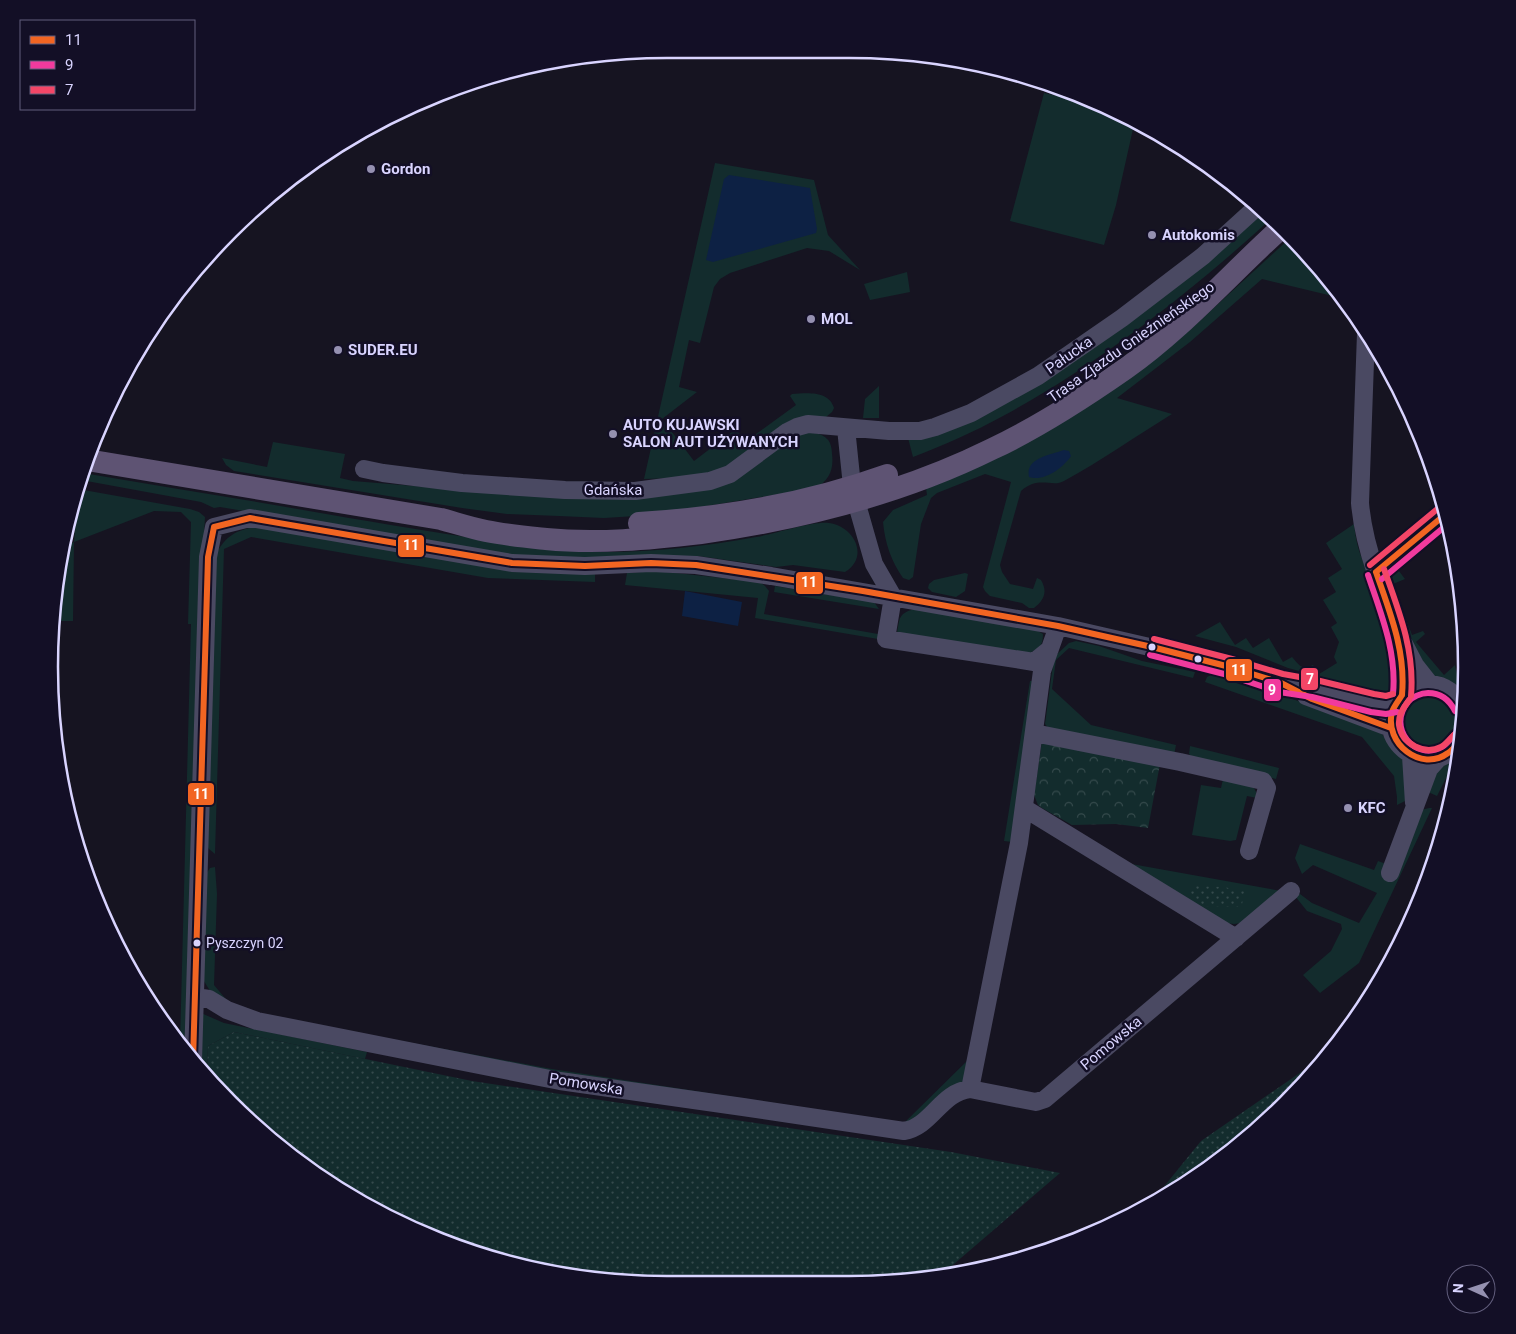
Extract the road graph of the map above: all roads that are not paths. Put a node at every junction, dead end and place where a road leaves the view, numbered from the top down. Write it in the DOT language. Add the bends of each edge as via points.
graph roads {
  1 [pos="1253,211"];
  2 [pos="1276,232"];
  3 [pos="1366,344"];
  4 [pos="846,428"];
  5 [pos="94,461"];
  6 [pos="364,468"];
  7 [pos="854,494"];
  8 [pos="1440,519"];
  9 [pos="1376,572"];
  10 [pos="893,596"];
  11 [pos="1058,626"];
  12 [pos="1396,628"];
  13 [pos="1050,650"];
  14 [pos="1281,683"];
  15 [pos="1430,684"];
  16 [pos="1458,692"];
  17 [pos="1398,699"];
  18 [pos="1391,728"];
  19 [pos="1034,733"];
  20 [pos="1411,756"];
  21 [pos="1449,756"];
  22 [pos="1024,808"];
  23 [pos="1414,808"];
  24 [pos="1249,851"];
  25 [pos="1390,873"];
  26 [pos="1291,891"];
  27 [pos="1236,938"];
  28 [pos="195,997"];
  29 [pos="193,1050"];
  30 [pos="970,1089"];
  1 -- 4 [label="street, Pałucka" via="1203,256 1122,318 1038,376 971,413 920,431"];
  2 -- 7 [label="main road, Trasa Zjazdu Gnieźnieńskiego" via="1174,330 1126,368 1059,413 956,466"];
  3 -- 9 [label="street" via="1360,503 1362,527"];
  4 -- 6 [label="street, Gdańska" via="808,424 797,427 730,474 710,482 635,491 462,483"];
  4 -- 7 [label="street"];
  5 -- 7 [label="main road" via="441,519 486,531 540,538 609,541 678,536 774,522"];
  7 -- 10 [label="street" via="874,564"];
  8 -- 9 [label="street"];
  9 -- 12 [label="street"];
  10 -- 11 [label="street"];
  10 -- 13 [label="street" via="886,639 1034,662"];
  10 -- 28 [label="street" via="696,565 512,563 250,518 214,527 208,557"];
  11 -- 13 [label="street"];
  11 -- 14 [label="street" via="1206,660"];
  12 -- 15 [label="street" via="1415,666"];
  12 -- 17 [label="street" via="1403,670"];
  13 -- 19 [label="street" via="1042,672"];
  14 -- 17 [label="street" via="1372,703"];
  14 -- 18 [label="street" via="1312,699"];
  15 -- 16 [label="street"];
  15 -- 17 [label="street" via="1415,687"];
  17 -- 18 [label="street" via="1391,715"];
  18 -- 20 [label="street" via="1398,744"];
  19 -- 22 [label="street"];
  19 -- 24 [label="street" via="1263,781 1267,788"];
  20 -- 21 [label="street" via="1424,760"];
  20 -- 23 [label="street"];
  21 -- 23 [label="street" via="1430,769"];
  22 -- 27 [label="street"];
  22 -- 30 [label="street"];
  23 -- 25 [label="street"];
  26 -- 27 [label="street, Pomowska"];
  27 -- 30 [label="street, Pomowska" via="1041,1101"];
  28 -- 29 [label="street"];
  28 -- 30 [label="street, Pomowska" via="210,999 227,1010 256,1021 560,1081 904,1131 916,1128 952,1095"];
}
